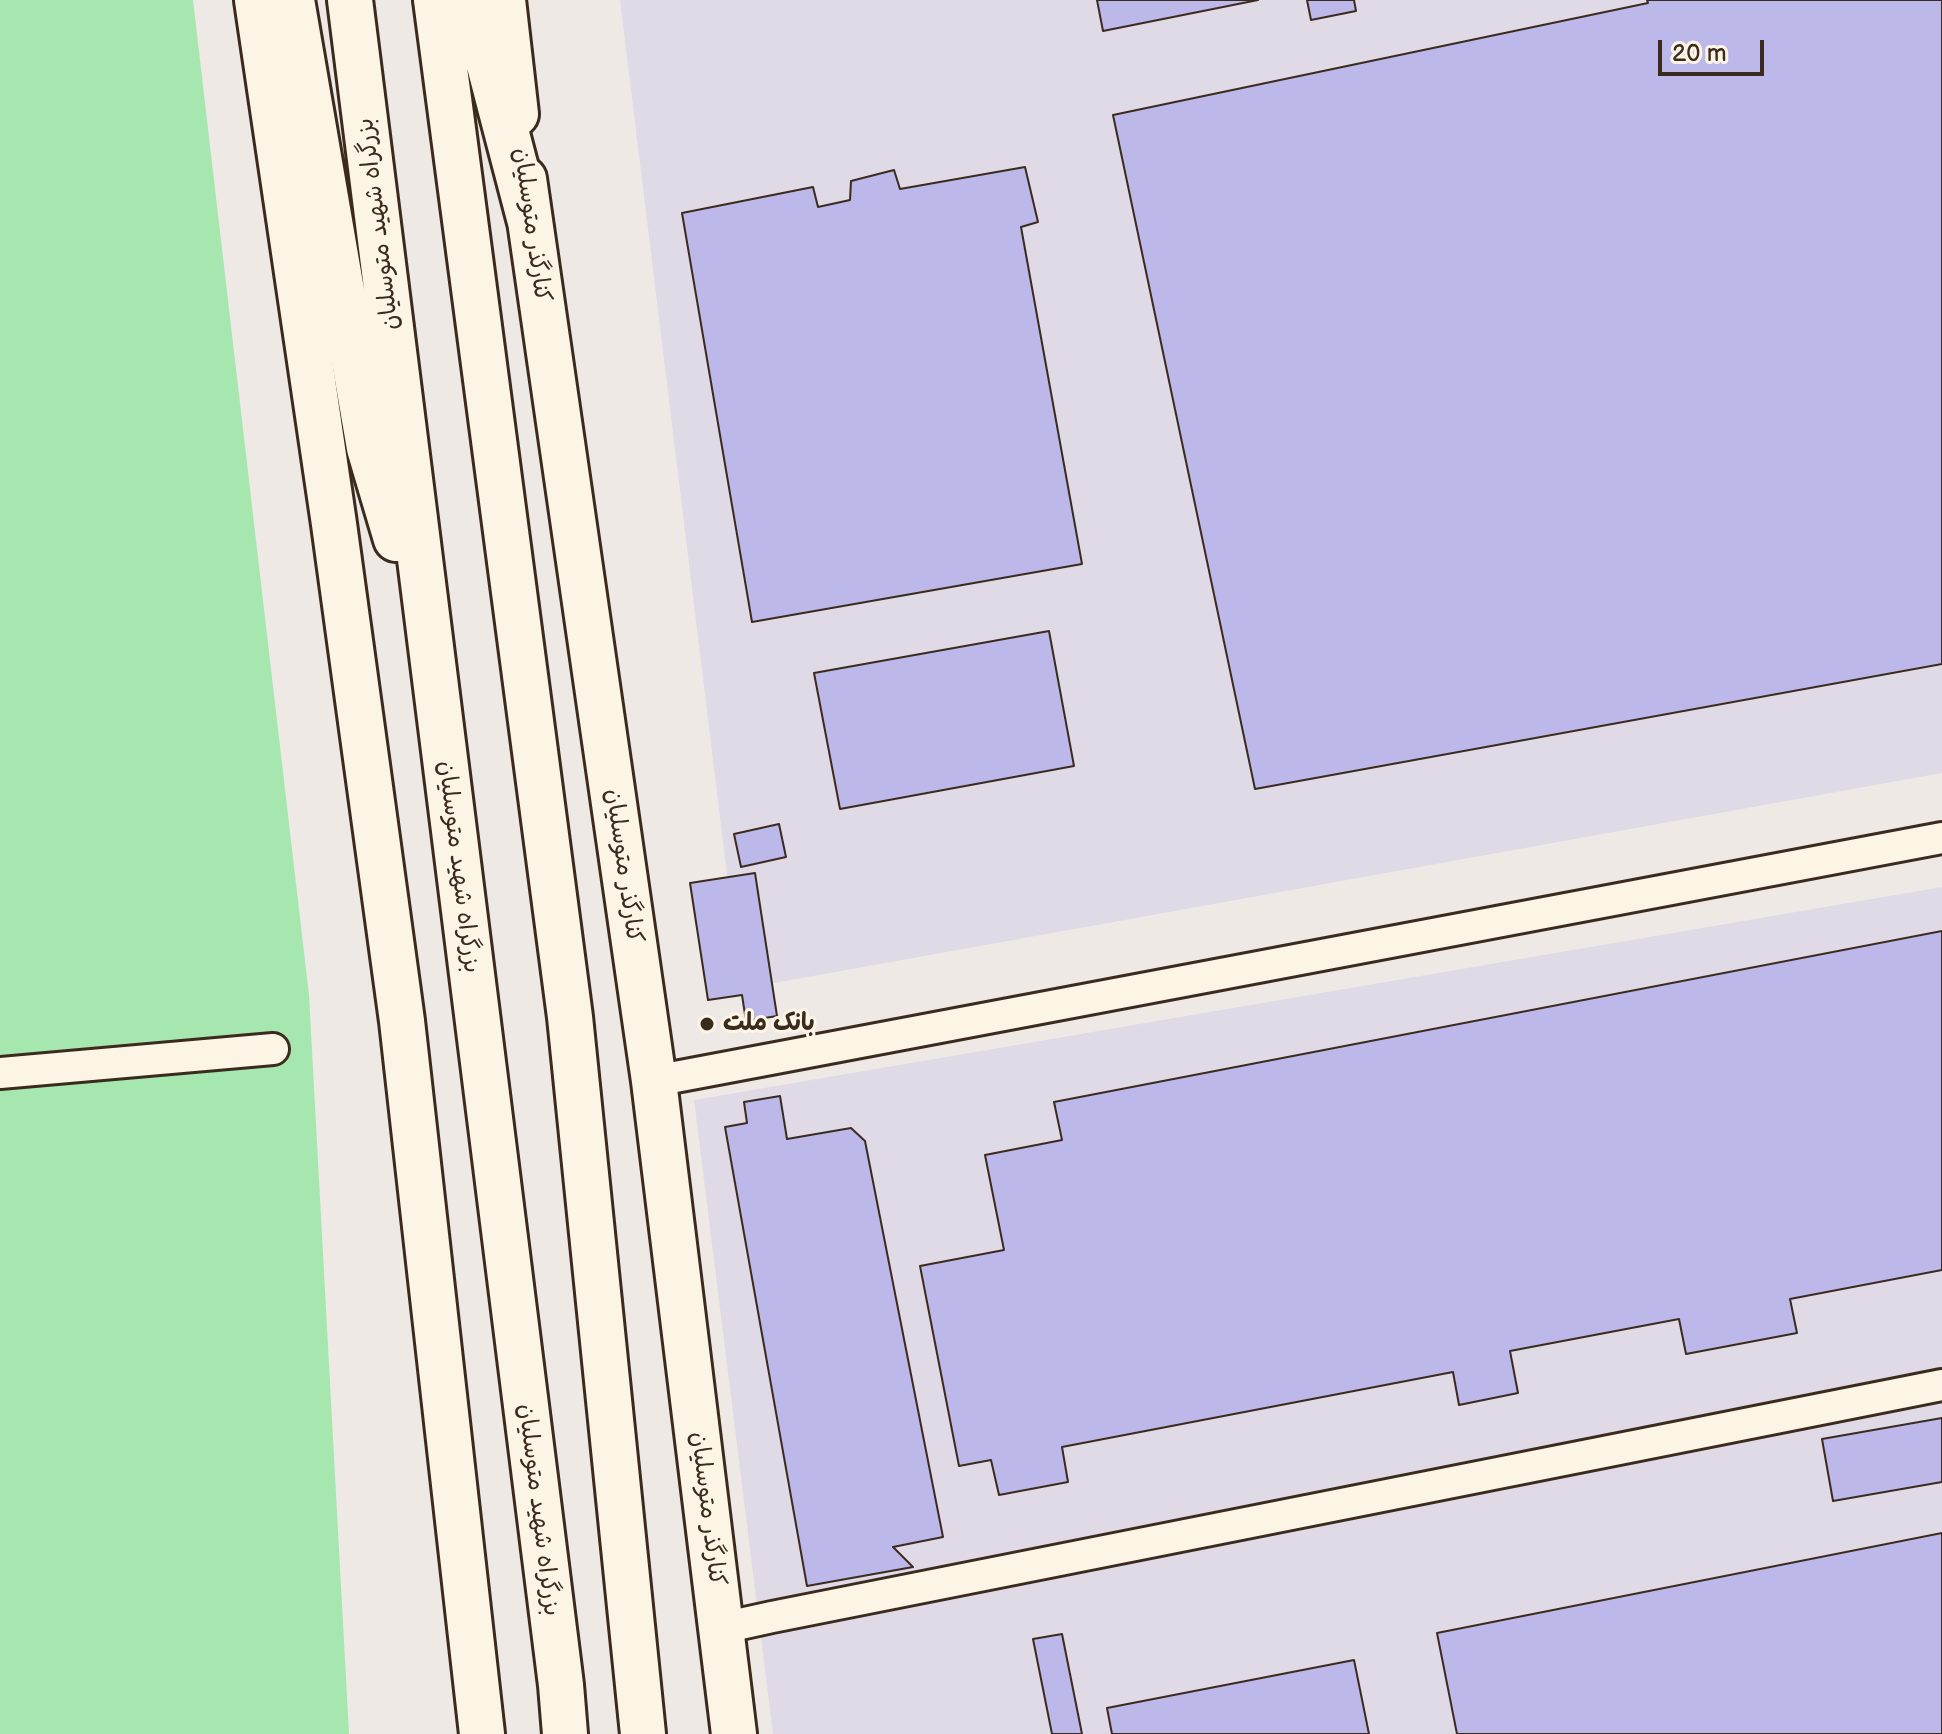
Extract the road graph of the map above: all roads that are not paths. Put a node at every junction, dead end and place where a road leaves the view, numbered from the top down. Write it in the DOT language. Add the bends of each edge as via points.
graph roads {
  1 [pos="257,0"];
  2 [pos="292,0"];
  3 [pos="350,0"];
  4 [pos="436,0"];
  5 [pos="472,0"];
  6 [pos="503,0"];
  7 [pos="529,218"];
  8 [pos="431,656"];
  9 [pos="1942,838"];
  10 [pos="273,1049"];
  11 [pos="0,1073"];
  12 [pos="654,1081"];
  13 [pos="1942,1385"];
  14 [pos="722,1628"];
  15 [pos="482,1734"];
  16 [pos="565,1734"];
  17 [pos="643,1734"];
  18 [pos="734,1734"];
  1 -- 15 [label="main road" via="400,1005"];
  2 -- 8 [label="main road" via="369,448"];
  3 -- 8 [label="main road, بزرگراه شهید متوسلیان"];
  4 -- 17 [label="main road" via="570,1017"];
  5 -- 7 [label="main road"];
  6 -- 7 [label="main road, کنارگذر متوسلیان"];
  7 -- 12 [label="main road, کنارگذر متوسلیان"];
  8 -- 16 [label="main road, بزرگراه شهید متوسلیان"];
  9 -- 12 [label="street"];
  10 -- 11 [label="street"];
  12 -- 14 [label="main road, کنارگذر متوسلیان"];
  13 -- 14 [label="street"];
  14 -- 18 [label="main road, کنارگذر متوسلیان"];
}
